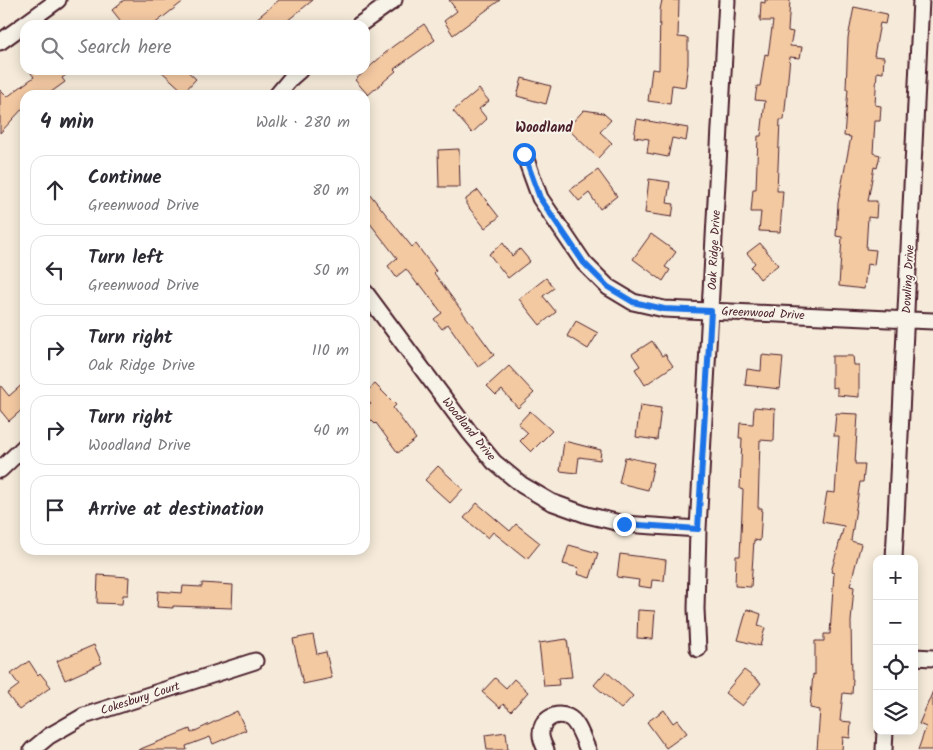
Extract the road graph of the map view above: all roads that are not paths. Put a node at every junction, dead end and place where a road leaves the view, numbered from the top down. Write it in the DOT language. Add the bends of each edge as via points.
graph roads {
  1 [pos="58,0"];
  2 [pos="394,0"];
  3 [pos="726,0"];
  4 [pos="921,0"];
  5 [pos="30,20"];
  6 [pos="366,20"];
  7 [pos="20,28"];
  8 [pos="0,42"];
  9 [pos="294,75"];
  10 [pos="282,90"];
  11 [pos="524,154"];
  12 [pos="370,299"];
  13 [pos="711,311"];
  14 [pos="906,320"];
  15 [pos="933,321"];
  16 [pos="20,451"];
  17 [pos="0,470"];
  18 [pos="698,529"];
  19 [pos="894,555"];
  20 [pos="698,649"];
  21 [pos="918,657"];
  22 [pos="933,658"];
  23 [pos="255,661"];
  24 [pos="885,735"];
  25 [pos="32,750"];
  26 [pos="546,750"];
  27 [pos="588,750"];
  28 [pos="884,750"];
  1 -- 5 [label="street"];
  2 -- 6 [label="street"];
  3 -- 13 [label="street, Oak Ridge Drive"];
  4 -- 14 [label="street, Dowling Drive"];
  7 -- 8 [label="street"];
  9 -- 10 [label="street"];
  11 -- 13 [label="street, Greenwood Drive" via="540,198 584,263 608,287 633,302 664,309"];
  12 -- 18 [label="street, Woodland Drive" via="470,433 494,462 522,485 551,502 587,515 624,524"];
  13 -- 14 [label="street, Greenwood Drive"];
  13 -- 18 [label="street, Oak Ridge Drive"];
  14 -- 15 [label="street, Greenwood Drive"];
  14 -- 19 [label="street, Dowling Drive"];
  16 -- 17 [label="street"];
  18 -- 20 [label="street, Oak Ridge Drive"];
  21 -- 22 [label="street"];
  23 -- 25 [label="street, Cokesbury Court" via="84,716"];
  24 -- 28 [label="street"];
  26 -- 27 [label="street" via="541,729 546,720 556,714 569,717"];
}
